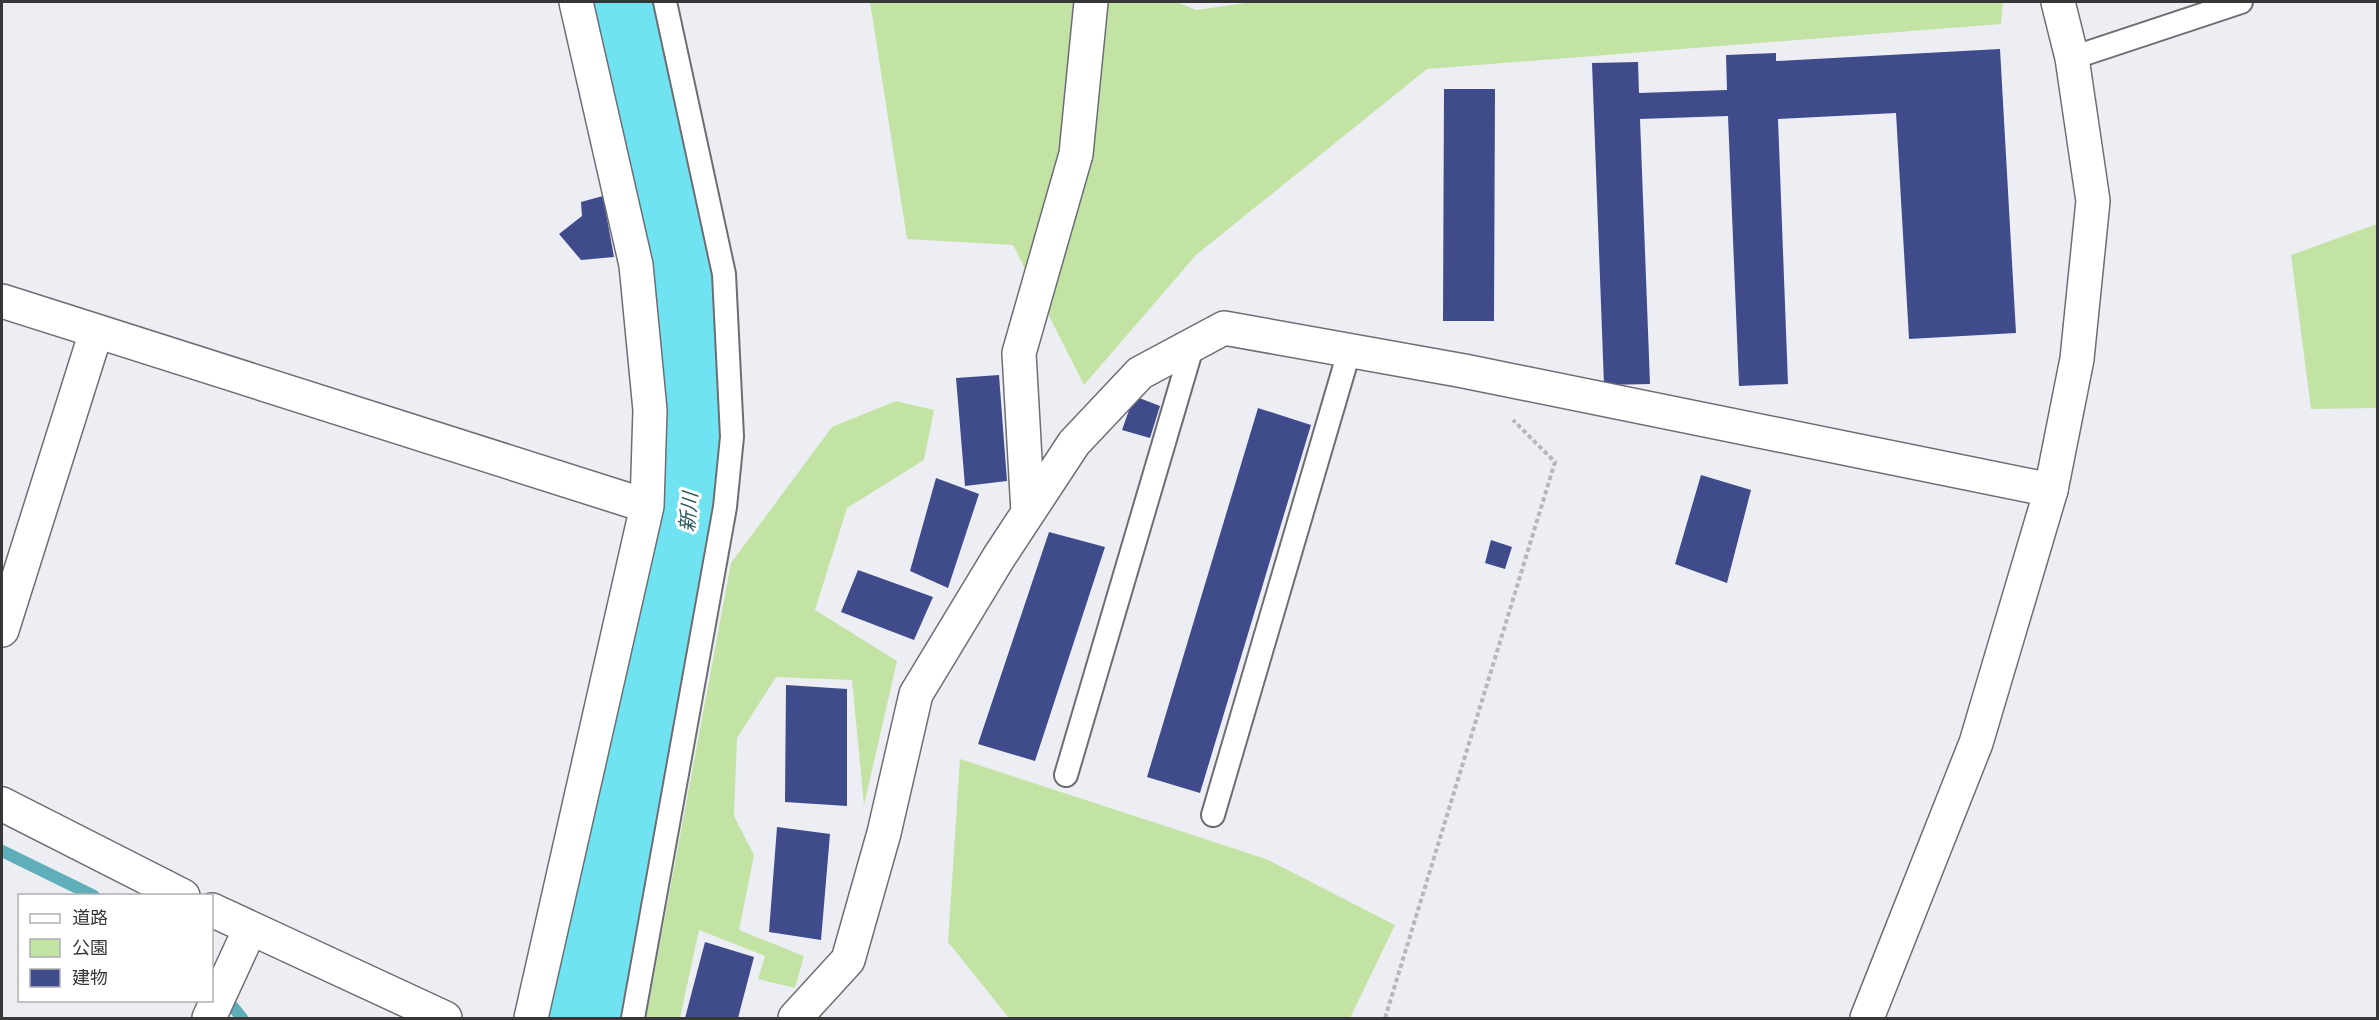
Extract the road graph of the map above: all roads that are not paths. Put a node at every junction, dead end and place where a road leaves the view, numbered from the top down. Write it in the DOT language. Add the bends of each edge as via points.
graph roads {
  1 [pos="576,2"];
  2 [pos="665,2"];
  3 [pos="1091,2"];
  4 [pos="2058,2"];
  5 [pos="2241,2"];
  6 [pos="2072,58"];
  7 [pos="2,302"];
  8 [pos="96,332"];
  9 [pos="1193,344"];
  10 [pos="1349,352"];
  11 [pos="2051,490"];
  12 [pos="647,506"];
  13 [pos="1028,513"];
  14 [pos="2,630"];
  15 [pos="1066,775"];
  16 [pos="2,804"];
  17 [pos="1213,815"];
  18 [pos="179,894"];
  19 [pos="213,910"];
  20 [pos="250,929"];
  21 [pos="209,1018"];
  22 [pos="445,1018"];
  23 [pos="531,1018"];
  24 [pos="633,1018"];
  25 [pos="795,1018"];
  26 [pos="1867,1018"];
  1 -- 12 [label="street" via="636,265 650,410"];
  2 -- 24 [label="lane" via="724,274 732,437 725,507"];
  3 -- 13 [label="street" via="1076,154 1020,353"];
  4 -- 6 [label="street"];
  5 -- 6 [label="lane"];
  6 -- 11 [label="street" via="2093,201 2077,359"];
  7 -- 8 [label="street"];
  8 -- 12 [label="street"];
  8 -- 14 [label="street"];
  9 -- 10 [label="street" via="1224,328"];
  9 -- 13 [label="street" via="1140,373 1074,443"];
  9 -- 15 [label="lane"];
  10 -- 11 [label="street" via="1464,371"];
  10 -- 17 [label="lane"];
  11 -- 26 [label="street" via="1976,743"];
  12 -- 23 [label="street"];
  13 -- 25 [label="street" via="916,694 884,833 848,960"];
  16 -- 18 [label="street"];
  19 -- 20 [label="street"];
  20 -- 21 [label="street"];
  20 -- 22 [label="street"];
}
